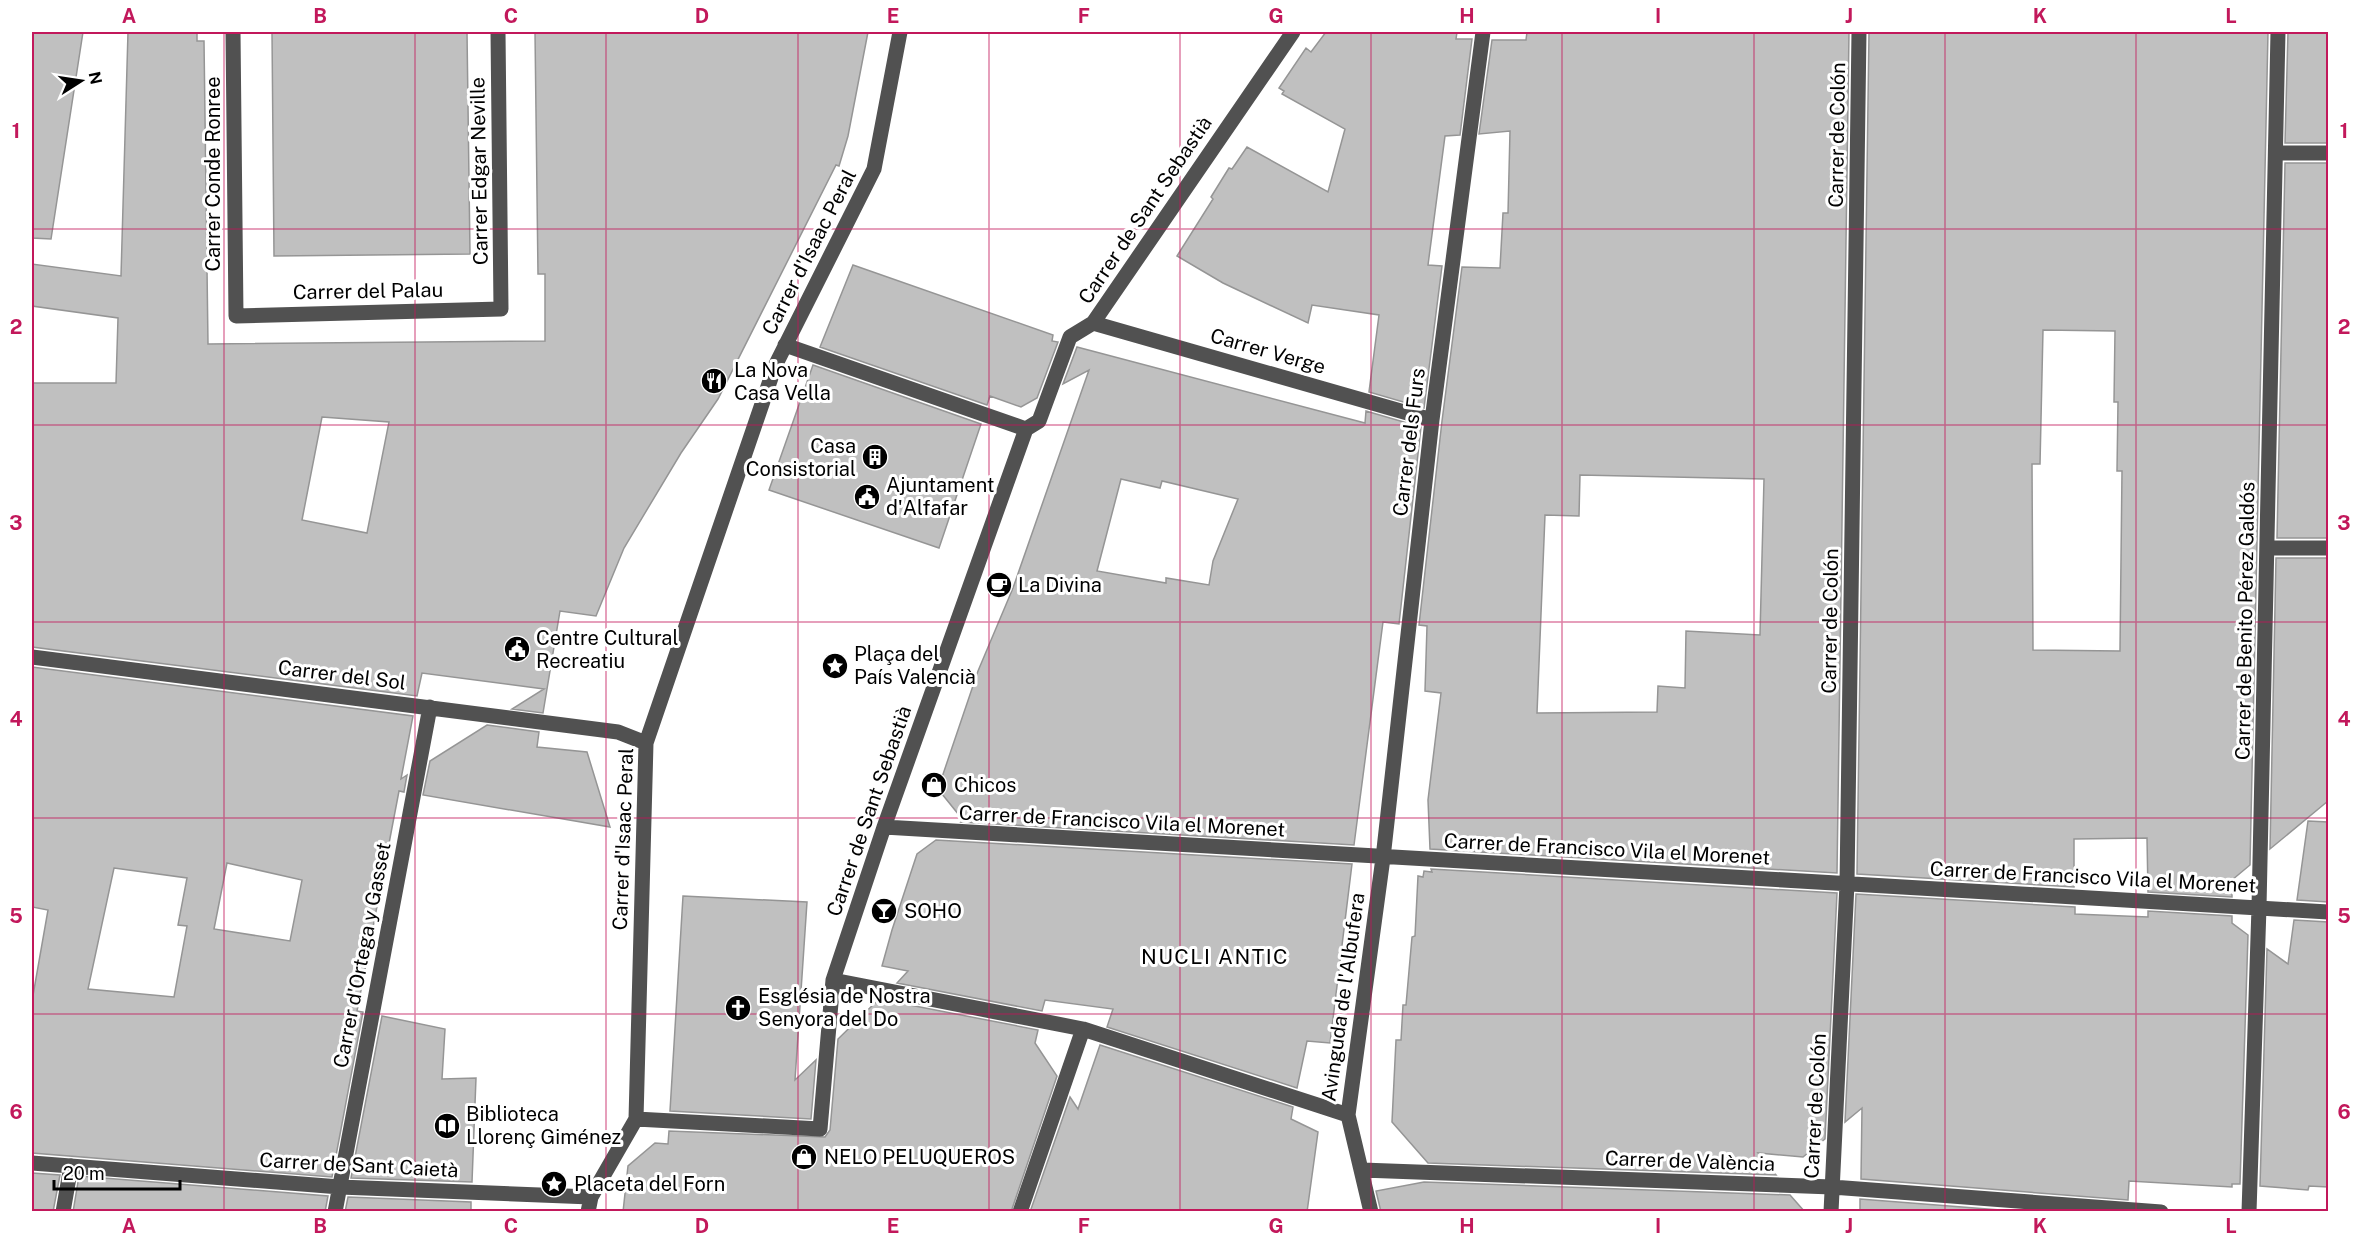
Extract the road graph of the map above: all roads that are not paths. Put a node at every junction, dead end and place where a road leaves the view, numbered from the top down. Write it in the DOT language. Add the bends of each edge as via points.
graph roads {
  1 [pos="233,32"];
  2 [pos="498,32"];
  3 [pos="900,32"];
  4 [pos="1293,32"];
  5 [pos="1484,32"];
  6 [pos="1860,32"];
  7 [pos="2278,32"];
  8 [pos="2276,153"];
  9 [pos="2328,153"];
  10 [pos="501,309"];
  11 [pos="236,316"];
  12 [pos="1093,322"];
  13 [pos="785,345"];
  14 [pos="1432,420"];
  15 [pos="1026,429"];
  16 [pos="2268,548"];
  17 [pos="2328,548"];
  18 [pos="32,657"];
  19 [pos="430,707"];
  20 [pos="646,743"];
  21 [pos="884,827"];
  22 [pos="1383,858"];
  23 [pos="1847,884"];
  24 [pos="2259,907"];
  25 [pos="2328,912"];
  26 [pos="833,980"];
  27 [pos="1083,1029"];
  28 [pos="1348,1115"];
  29 [pos="636,1119"];
  30 [pos="32,1162"];
  31 [pos="71,1166"];
  32 [pos="1362,1170"];
  33 [pos="340,1187"];
  34 [pos="1832,1187"];
  35 [pos="589,1204"];
  36 [pos="63,1212"];
  37 [pos="335,1212"];
  38 [pos="1020,1212"];
  39 [pos="1371,1212"];
  40 [pos="1831,1212"];
  41 [pos="2161,1212"];
  42 [pos="2249,1212"];
  1 -- 11 [label="street, Carrer Conde Ronree"];
  2 -- 10 [label="street, Carrer Edgar Neville"];
  3 -- 13 [label="street, Carrer d'Isaac Peral" via="874,169"];
  4 -- 12 [label="street, Carrer de Sant Sebastià"];
  5 -- 14 [label="street, Carrer dels Furs"];
  6 -- 23 [label="street, Carrer de Colón"];
  7 -- 8 [label="street, Carrer de Benito Pérez Galdós"];
  8 -- 9 [label="street"];
  8 -- 16 [label="street, Carrer de Benito Pérez Galdós"];
  10 -- 11 [label="street, Carrer del Palau"];
  12 -- 14 [label="street, Carrer Verge"];
  12 -- 15 [label="street, Carrer de Sant Sebastià" via="1071,337 1039,421"];
  13 -- 15 [label="street"];
  13 -- 20 [label="street, Carrer d'Isaac Peral"];
  14 -- 22 [label="street, Carrer dels Furs"];
  15 -- 21 [label="street, Carrer de Sant Sebastià"];
  16 -- 17 [label="street"];
  16 -- 24 [label="street, Carrer de Benito Pérez Galdós"];
  18 -- 19 [label="street, Carrer del Sol"];
  19 -- 20 [label="street, Carrer del Sol" via="618,732"];
  19 -- 33 [label="street, Carrer d'Ortega y Gasset"];
  20 -- 29 [label="street, Carrer d'Isaac Peral"];
  21 -- 22 [label="street, Carrer de Francisco Vila el Morenet"];
  21 -- 26 [label="street, Carrer de Sant Sebastià"];
  22 -- 23 [label="street, Carrer de Francisco Vila el Morenet"];
  22 -- 28 [label="street, Avinguda de l'Albufera"];
  23 -- 24 [label="street, Carrer de Francisco Vila el Morenet"];
  23 -- 34 [label="street, Carrer de Colón"];
  24 -- 25 [label="street, Carrer de Francisco Vila el Morenet"];
  24 -- 42 [label="street, Carrer de Benito Pérez Galdós"];
  26 -- 27 [label="street"];
  26 -- 29 [label="street, Carrer de Sant Sebastià" via="820,1129"];
  27 -- 28 [label="street"];
  27 -- 38 [label="street"];
  28 -- 32 [label="street, Avinguda de l'Albufera"];
  29 -- 35 [label="street"];
  30 -- 31 [label="street, Carrer de Sant Caietà"];
  31 -- 33 [label="street, Carrer de Sant Caietà"];
  31 -- 36 [label="street"];
  32 -- 34 [label="street, Carrer de València"];
  32 -- 39 [label="street, Avinguda de l'Albufera"];
  33 -- 35 [label="street, Carrer de Sant Caietà" via="469,1192"];
  33 -- 37 [label="street, Carrer d'Ortega y Gasset"];
  34 -- 40 [label="street, Carrer de Colón"];
  34 -- 41 [label="street, Carrer de València"];
}
